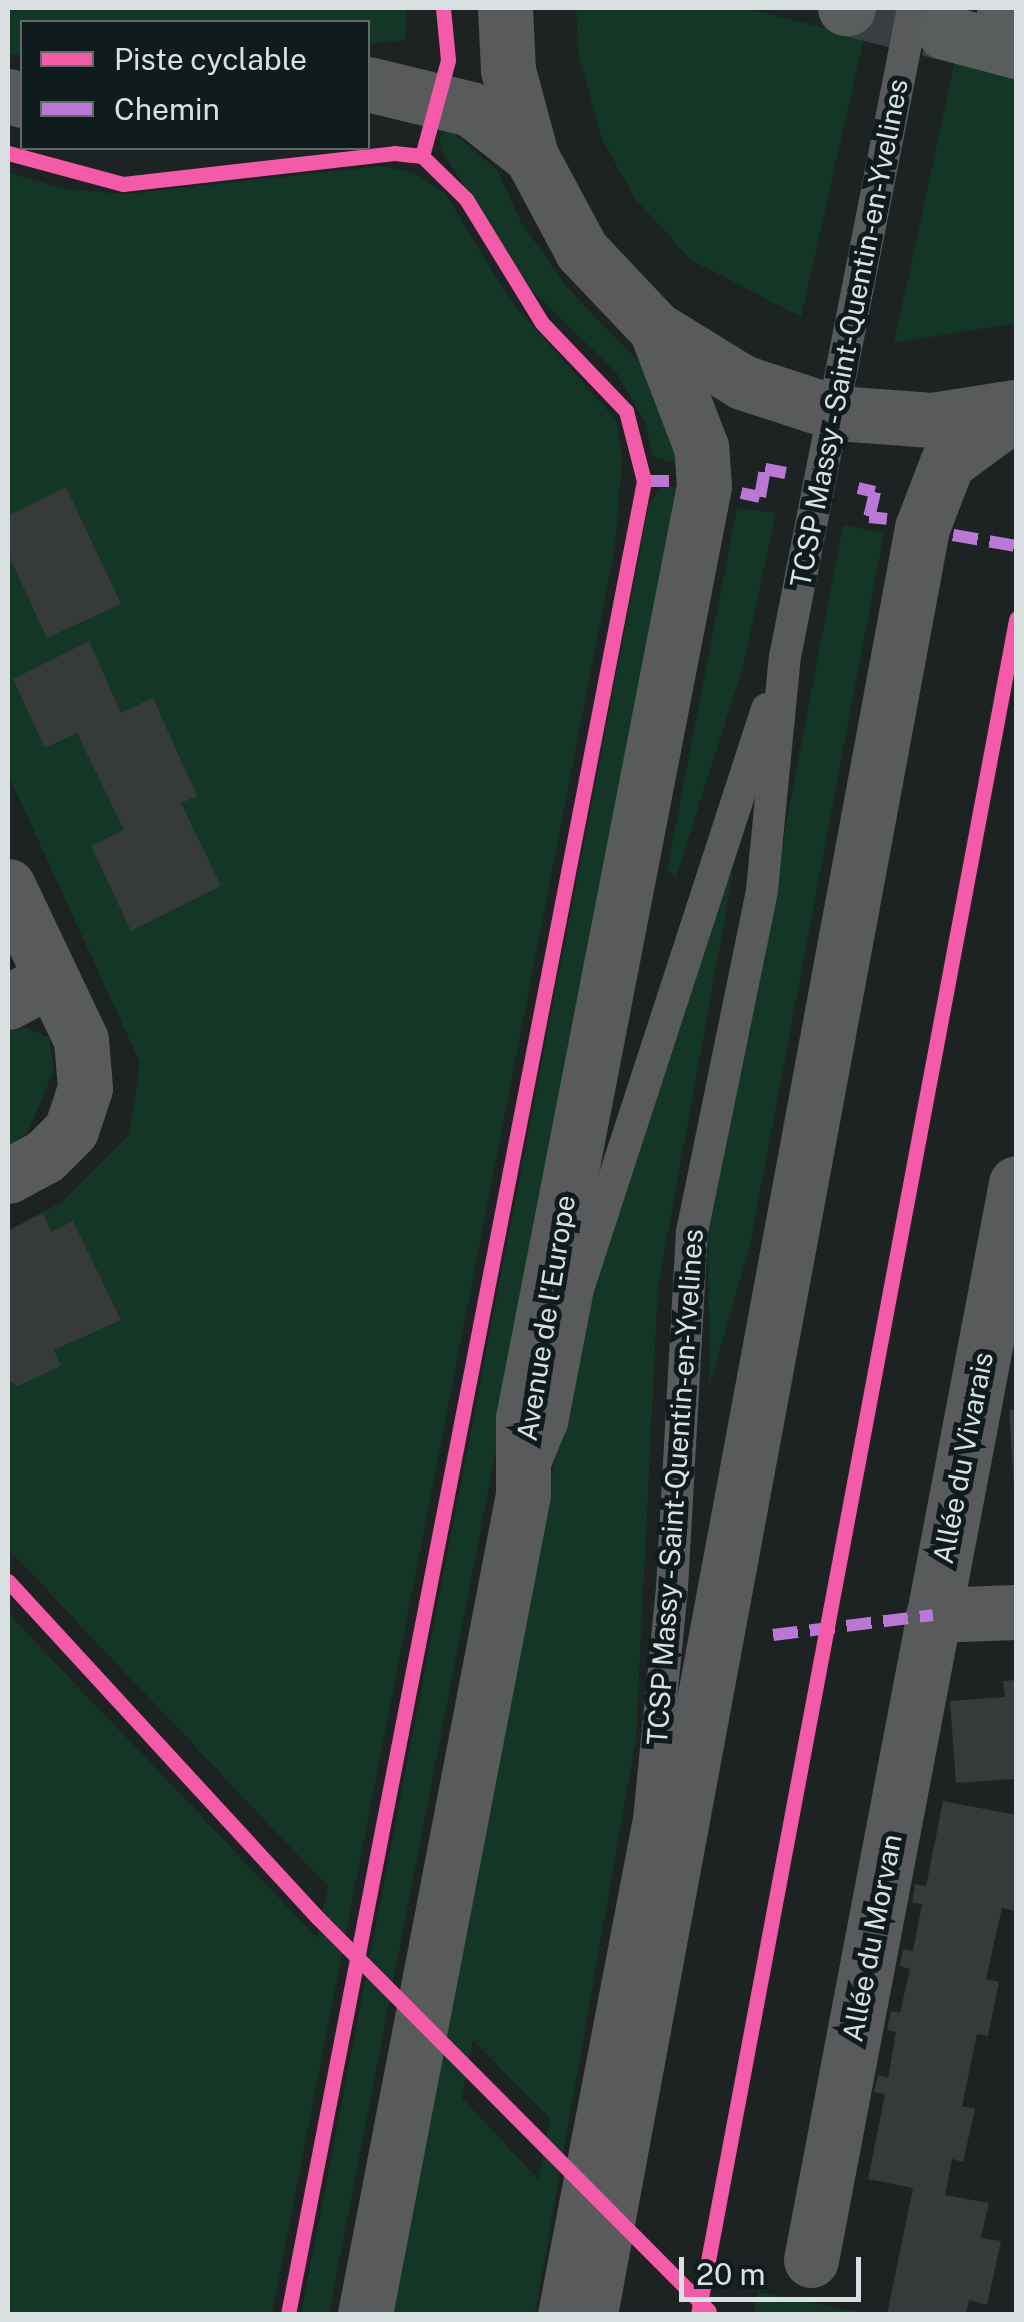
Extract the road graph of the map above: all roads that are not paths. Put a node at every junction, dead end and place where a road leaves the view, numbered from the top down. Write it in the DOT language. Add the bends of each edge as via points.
graph roads {
  1 [pos="505,8"];
  2 [pos="1004,8"];
  3 [pos="1016,11"];
  4 [pos="928,20"];
  5 [pos="1016,50"];
  6 [pos="370,84"];
  7 [pos="530,156"];
  8 [pos="656,328"];
  9 [pos="1016,409"];
  10 [pos="837,413"];
  11 [pos="785,657"];
  12 [pos="8,886"];
  13 [pos="29,991"];
  14 [pos="8,1176"];
  15 [pos="1016,1183"];
  16 [pos="523,1494"];
  17 [pos="1016,1612"];
  18 [pos="932,1615"];
  19 [pos="811,2260"];
  20 [pos="365,2314"];
  21 [pos="554,2314"];
  22 [pos="590,2314"];
  1 -- 7 [label="main road" via="508,70"];
  2 -- 3 [label="main road"];
  4 -- 5 [label="main road"];
  4 -- 10 [label="lane, TCSP Massy - Saint-Quentin-en-Yvelines"];
  6 -- 7 [label="main road" via="471,109"];
  7 -- 8 [label="main road" via="582,251"];
  8 -- 10 [label="main road" via="742,382"];
  8 -- 16 [label="main road, Avenue de l'Europe" via="701,447 704,486 523,1418"];
  9 -- 10 [label="main road" via="932,420"];
  9 -- 22 [label="main road" via="947,463 922,528"];
  10 -- 11 [label="lane, TCSP Massy - Saint-Quentin-en-Yvelines"];
  11 -- 16 [label="lane, TCSP Massy - Saint-Quentin-en-Yvelines" via="578,1289 552,1423"];
  11 -- 21 [label="lane, TCSP Massy - Saint-Quentin-en-Yvelines" via="762,890 692,1232 672,1588 649,1818"];
  12 -- 13 [label="street"];
  13 -- 14 [label="street" via="81,1040 85,1088 71,1130 44,1156"];
  15 -- 18 [label="street, Allée du Vivarais"];
  16 -- 20 [label="main road, Avenue de l'Europe"];
  17 -- 18 [label="street"];
  18 -- 19 [label="street, Allée du Morvan"];
}
